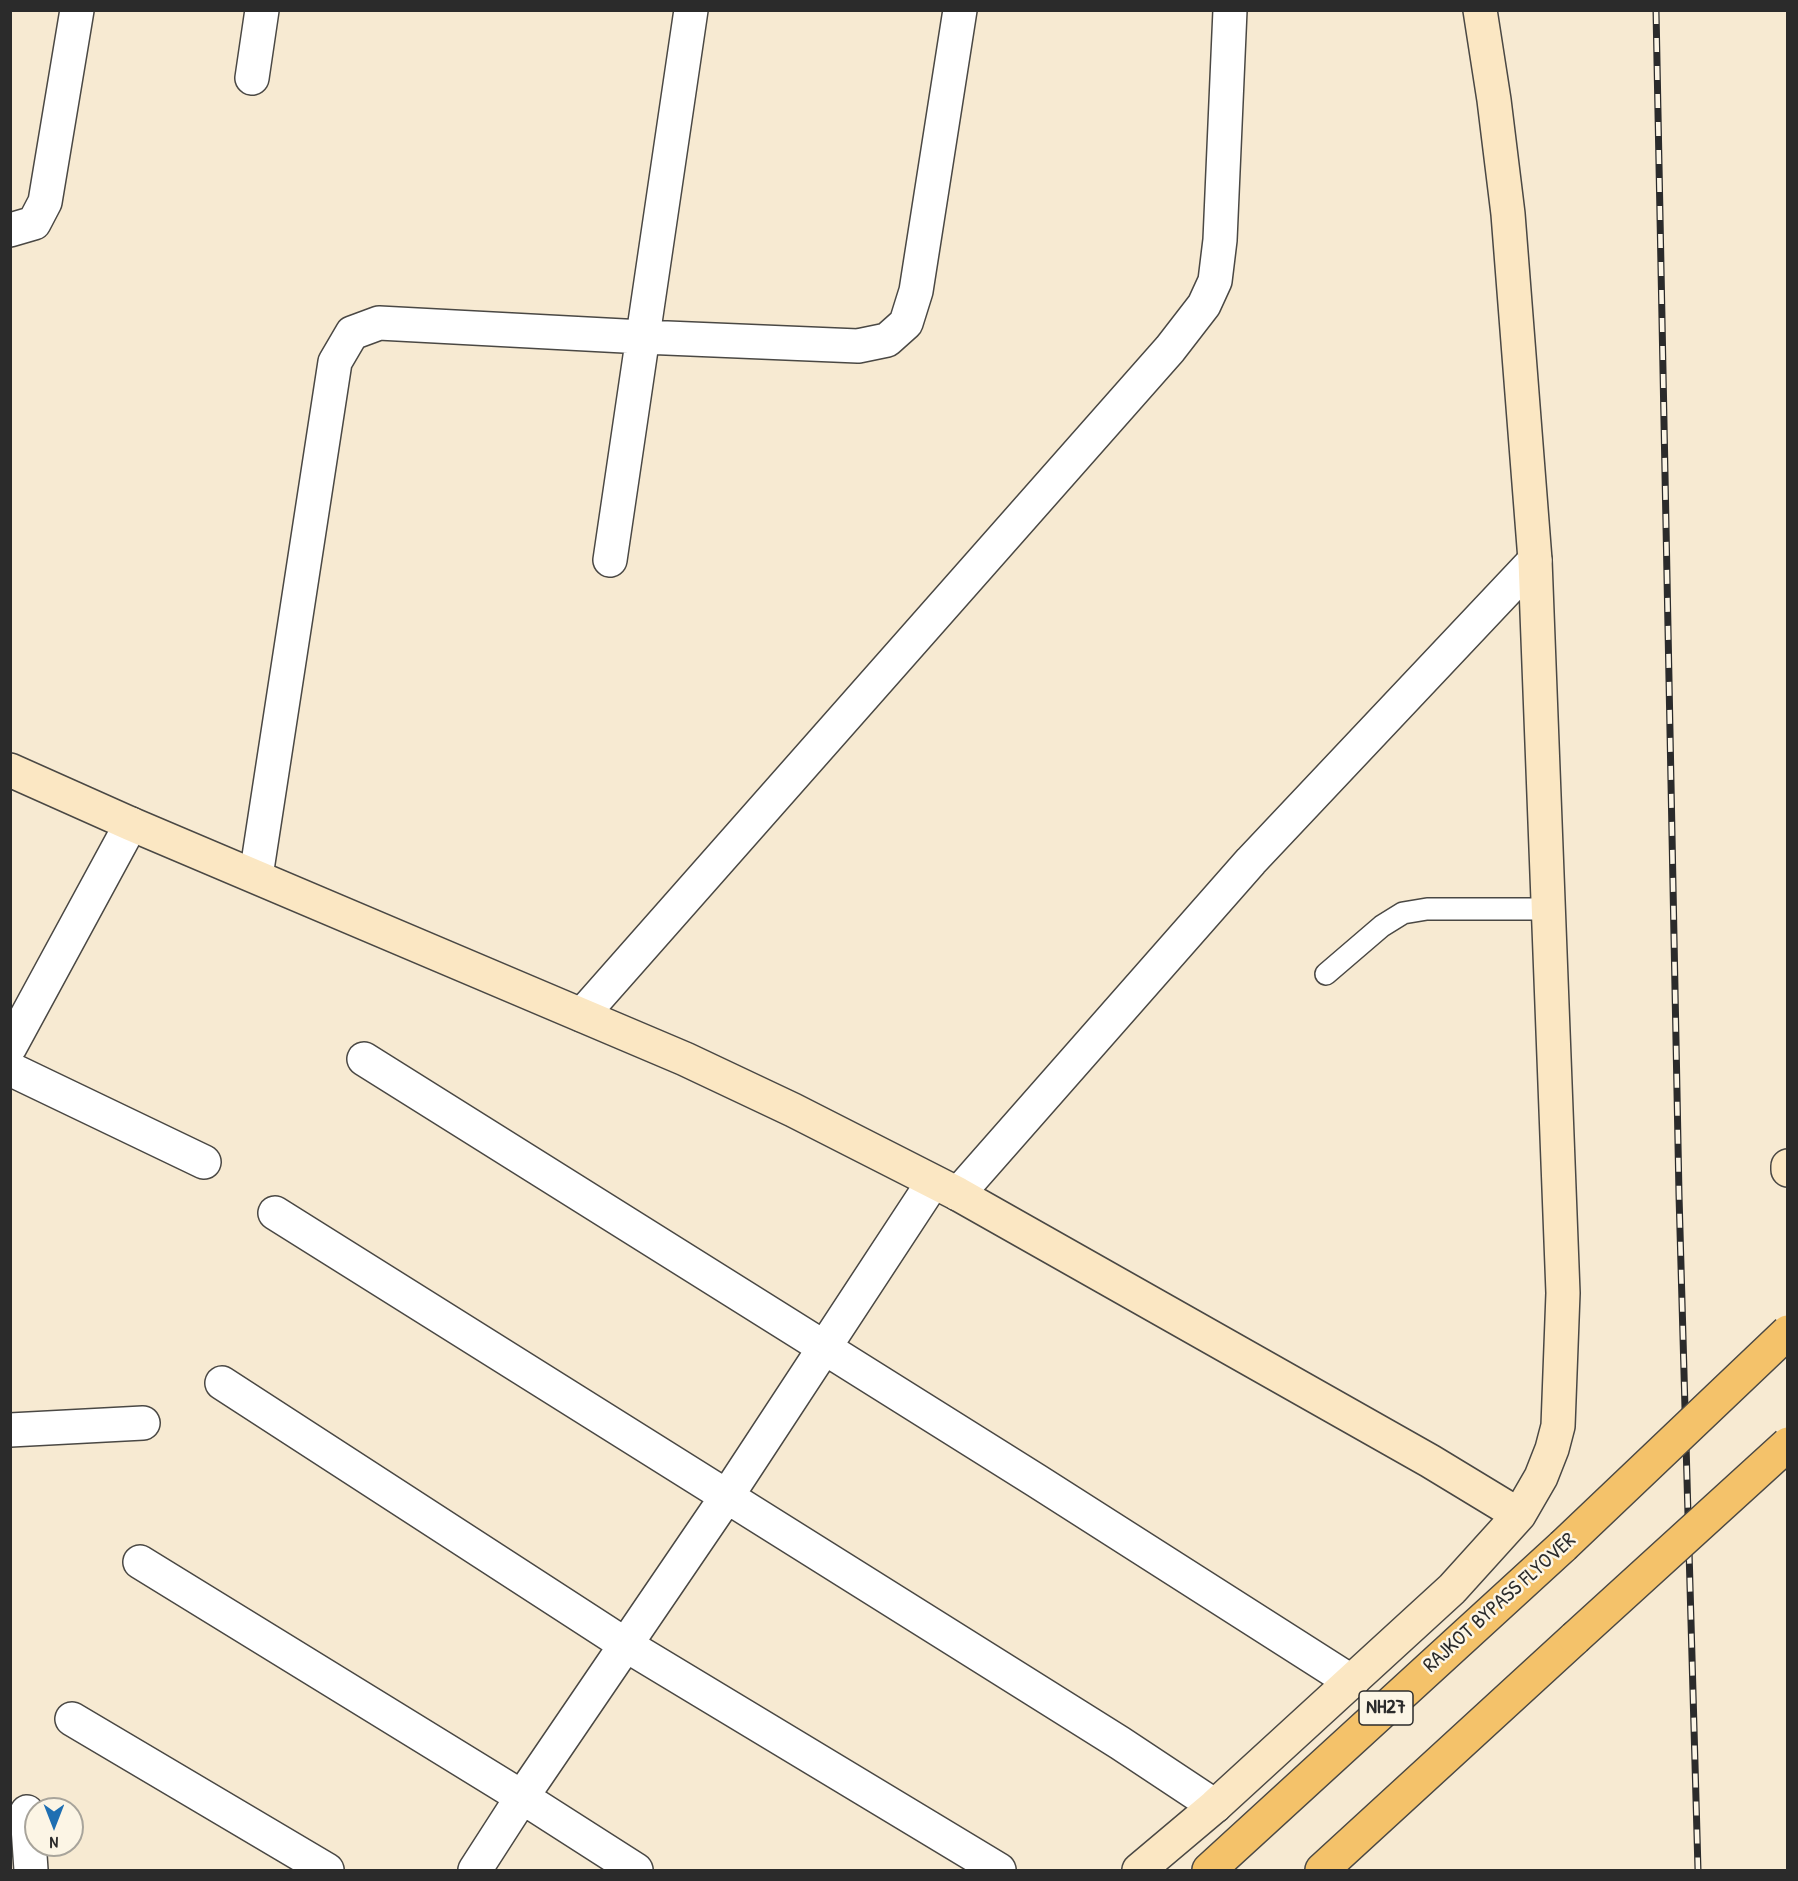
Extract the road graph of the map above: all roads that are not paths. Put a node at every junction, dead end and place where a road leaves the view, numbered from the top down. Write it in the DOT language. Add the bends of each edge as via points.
graph roads {
  1 [pos="77,10"];
  2 [pos="262,10"];
  3 [pos="691,10"];
  4 [pos="960,10"];
  5 [pos="1230,10"];
  6 [pos="1480,10"];
  7 [pos="252,78"];
  8 [pos="10,230"];
  9 [pos="643,337"];
  10 [pos="610,560"];
  11 [pos="1534,560"];
  12 [pos="10,770"];
  13 [pos="131,824"];
  14 [pos="256,876"];
  15 [pos="1548,909"];
  16 [pos="1326,974"];
  17 [pos="582,1015"];
  18 [pos="10,1047"];
  19 [pos="364,1059"];
  20 [pos="10,1069"];
  21 [pos="204,1162"];
  22 [pos="946,1188"];
  23 [pos="275,1213"];
  24 [pos="1788,1332"];
  25 [pos="824,1348"];
  26 [pos="222,1383"];
  27 [pos="143,1423"];
  28 [pos="10,1430"];
  29 [pos="1788,1444"];
  30 [pos="728,1497"];
  31 [pos="1519,1515"];
  32 [pos="140,1562"];
  33 [pos="626,1645"];
  34 [pos="1352,1682"];
  35 [pos="72,1719"];
  36 [pos="522,1797"];
  37 [pos="1215,1806"];
  38 [pos="327,1870"];
  39 [pos="475,1870"];
  40 [pos="636,1870"];
  41 [pos="999,1870"];
  42 [pos="1139,1870"];
  43 [pos="1209,1870"];
  44 [pos="1322,1870"];
  1 -- 8 [label="street" via="45,202 33,223"];
  2 -- 7 [label="street"];
  3 -- 9 [label="street"];
  4 -- 9 [label="street" via="916,291 906,323 887,340 858,346"];
  5 -- 17 [label="street" via="1220,240 1215,281 1204,305 1170,349"];
  6 -- 11 [label="street" via="1508,214"];
  9 -- 10 [label="street"];
  9 -- 14 [label="street" via="379,323 352,333 335,362"];
  11 -- 15 [label="street"];
  11 -- 22 [label="street"];
  12 -- 13 [label="street"];
  13 -- 14 [label="street"];
  13 -- 18 [label="street"];
  14 -- 17 [label="street"];
  15 -- 16 [label="lane" via="1427,909 1403,913"];
  15 -- 31 [label="street" via="1563,1293 1560,1396 1552,1449"];
  17 -- 22 [label="street" via="793,1110"];
  19 -- 25 [label="street"];
  20 -- 21 [label="street"];
  22 -- 25 [label="street"];
  22 -- 31 [label="street"];
  23 -- 30 [label="street"];
  24 -- 43 [label="highway, RAJKOT BYPASS FLYOVER / NH27, bridge" via="1563,1546"];
  25 -- 30 [label="street"];
  25 -- 34 [label="street"];
  26 -- 33 [label="street"];
  27 -- 28 [label="street"];
  29 -- 44 [label="highway, bridge"];
  30 -- 33 [label="street"];
  30 -- 37 [label="street"];
  31 -- 34 [label="street" via="1452,1588"];
  32 -- 36 [label="street"];
  33 -- 36 [label="street"];
  33 -- 41 [label="street"];
  34 -- 37 [label="street"];
  35 -- 38 [label="street"];
  36 -- 39 [label="street"];
  36 -- 40 [label="street"];
  37 -- 42 [label="street"];
}
